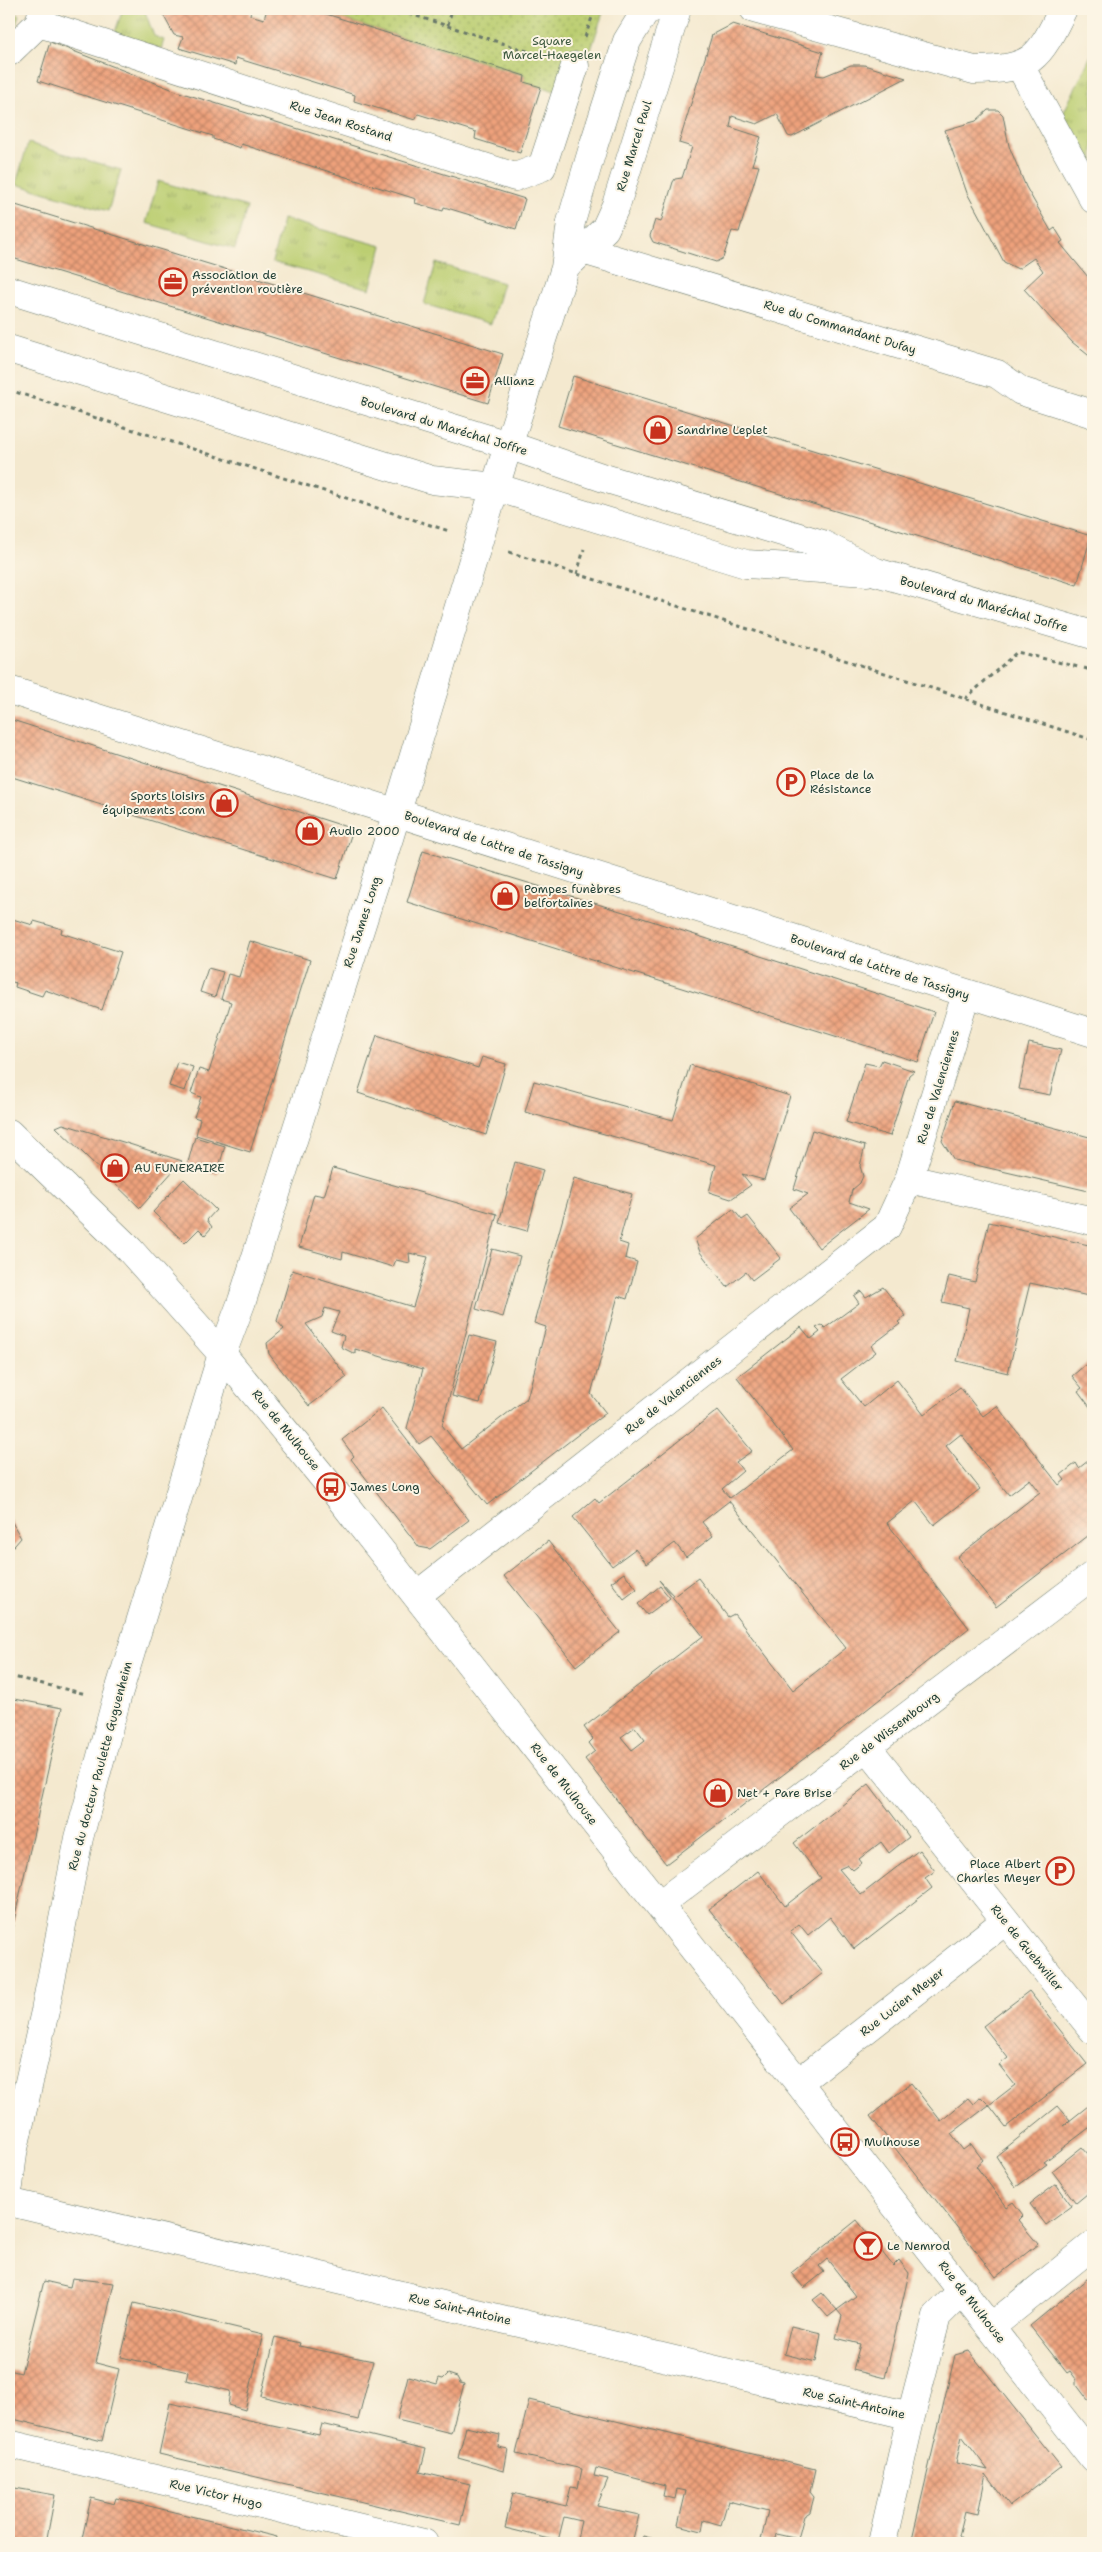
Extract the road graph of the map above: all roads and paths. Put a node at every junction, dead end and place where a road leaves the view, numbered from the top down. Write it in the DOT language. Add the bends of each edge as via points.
graph roads {
  1 [pos="394,9"];
  2 [pos="452,9"];
  3 [pos="652,9"];
  4 [pos="677,9"];
  5 [pos="754,9"];
  6 [pos="1063,9"];
  7 [pos="41,16"];
  8 [pos="448,26"];
  9 [pos="9,52"];
  10 [pos="575,66"];
  11 [pos="1020,66"];
  12 [pos="1093,199"];
  13 [pos="574,259"];
  14 [pos="9,290"];
  15 [pos="9,349"];
  16 [pos="9,390"];
  17 [pos="1093,414"];
  18 [pos="508,446"];
  19 [pos="495,487"];
  20 [pos="478,541"];
  21 [pos="876,572"];
  22 [pos="1093,635"];
  23 [pos="1093,670"];
  24 [pos="9,690"];
  25 [pos="965,698"];
  26 [pos="1093,740"];
  27 [pos="396,812"];
  28 [pos="966,994"];
  29 [pos="1093,1033"];
  30 [pos="9,1133"];
  31 [pos="909,1179"];
  32 [pos="1093,1221"];
  33 [pos="222,1354"];
  34 [pos="1093,1575"];
  35 [pos="417,1595"];
  36 [pos="9,1676"];
  37 [pos="116,1701"];
  38 [pos="868,1748"];
  39 [pos="660,1904"];
  40 [pos="1005,1921"];
  41 [pos="1093,2030"];
  42 [pos="799,2082"];
  43 [pos="9,2186"];
  44 [pos="9,2202"];
  45 [pos="1093,2245"];
  46 [pos="963,2290"];
  47 [pos="991,2328"];
  48 [pos="910,2416"];
  49 [pos="9,2444"];
  50 [pos="1093,2458"];
  51 [pos="424,2543"];
  52 [pos="882,2543"];
  1 -- 8 [label="path"];
  2 -- 8 [label="path"];
  3 -- 13 [label="street, Rue Marcel Paul" via="646,10 627,41 572,222"];
  4 -- 13 [label="street, Rue Marcel Paul" via="616,205 605,229"];
  5 -- 11 [label="street" via="974,70"];
  6 -- 11 [label="street" via="1046,44"];
  7 -- 9 [label="street"];
  7 -- 10 [label="street, Rue Jean Rostand" via="516,176 542,167"];
  8 -- 10 [label="path"];
  11 -- 12 [label="street"];
  13 -- 17 [label="street, Rue du Commandant Dufay" via="997,374 1021,391"];
  13 -- 18 [label="street, Rue Marcel Paul"];
  14 -- 18 [label="street, Boulevard du Maréchal Joffre"];
  15 -- 19 [label="street, Boulevard du Maréchal Joffre" via="432,480"];
  16 -- 20 [label="path"];
  18 -- 19 [label="street, Rue Marcel Paul"];
  18 -- 21 [label="street, Boulevard du Maréchal Joffre" via="822,544"];
  19 -- 20 [label="street, Rue James Long"];
  19 -- 21 [label="street, Boulevard du Maréchal Joffre" via="746,564"];
  20 -- 25 [label="path"];
  20 -- 27 [label="street, Rue James Long"];
  21 -- 22 [label="street, Boulevard du Maréchal Joffre"];
  23 -- 25 [label="path" via="1016,652"];
  24 -- 27 [label="street, Boulevard de Lattre de Tassigny"];
  25 -- 26 [label="path"];
  27 -- 28 [label="street, Boulevard de Lattre de Tassigny"];
  27 -- 33 [label="street, Rue James Long" via="242,1301"];
  28 -- 29 [label="street, Boulevard de Lattre de Tassigny"];
  28 -- 31 [label="street, Rue de Valenciennes"];
  30 -- 33 [label="street, Rue de Mulhouse" via="130,1250"];
  31 -- 32 [label="street"];
  31 -- 35 [label="street, Rue de Valenciennes" via="888,1227"];
  33 -- 35 [label="street, Rue de Mulhouse"];
  33 -- 37 [label="street, Rue du docteur Paulette Guguenheim"];
  34 -- 38 [label="street, Rue de Wissembourg"];
  35 -- 39 [label="street, Rue de Mulhouse"];
  36 -- 37 [label="path"];
  37 -- 43 [label="street, Rue du docteur Paulette Guguenheim" via="79,1838 13,2153"];
  38 -- 39 [label="street, Rue de Wissembourg"];
  38 -- 40 [label="street, Rue de Guebwiller"];
  39 -- 42 [label="street, Rue de Mulhouse"];
  40 -- 41 [label="street, Rue de Guebwiller"];
  40 -- 42 [label="street, Rue Lucien Meyer"];
  42 -- 46 [label="street, Rue de Mulhouse"];
  44 -- 48 [label="street, Rue Saint-Antoine"];
  45 -- 47 [label="street"];
  46 -- 47 [label="street, Rue de Mulhouse"];
  46 -- 48 [label="street" via="937,2316"];
  47 -- 50 [label="street, Rue de Mulhouse"];
  48 -- 52 [label="street"];
  49 -- 51 [label="street, Rue Victor Hugo"];
}
